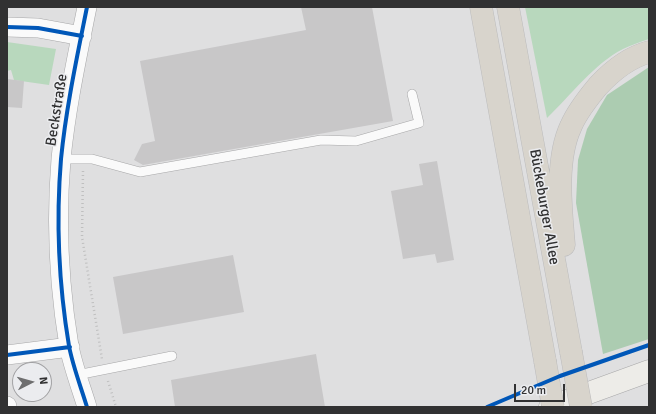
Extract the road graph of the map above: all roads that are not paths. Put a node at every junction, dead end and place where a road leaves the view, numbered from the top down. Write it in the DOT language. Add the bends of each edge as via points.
graph roads {
  1 [pos="87,7"];
  2 [pos="481,7"];
  3 [pos="508,7"];
  4 [pos="7,27"];
  5 [pos="82,36"];
  6 [pos="649,52"];
  7 [pos="412,94"];
  8 [pos="62,160"];
  9 [pos="70,347"];
  10 [pos="571,352"];
  11 [pos="7,355"];
  12 [pos="172,356"];
  13 [pos="649,371"];
  14 [pos="77,375"];
  15 [pos="88,407"];
  16 [pos="552,407"];
  17 [pos="581,407"];
  1 -- 5 [label="street, Beckstraße"];
  2 -- 16 [label="highway, Bückeburger Allee, bridge"];
  3 -- 10 [label="highway, Bückeburger Allee"];
  4 -- 5 [label="street" via="38,28"];
  5 -- 8 [label="street, Beckstraße"];
  6 -- 10 [label="highway" via="623,65 606,78 588,98 571,127 563,156 560,204 570,295"];
  7 -- 8 [label="lane" via="419,123 356,141 321,140 140,172 92,159"];
  8 -- 9 [label="street, Beckstraße" via="59,221 61,271"];
  9 -- 11 [label="street"];
  9 -- 14 [label="street, Beckstraße"];
  10 -- 17 [label="highway, Bückeburger Allee, bridge"];
  12 -- 14 [label="lane"];
  13 -- 16 [label="main road"];
  14 -- 15 [label="street, Beckstraße"];
}
